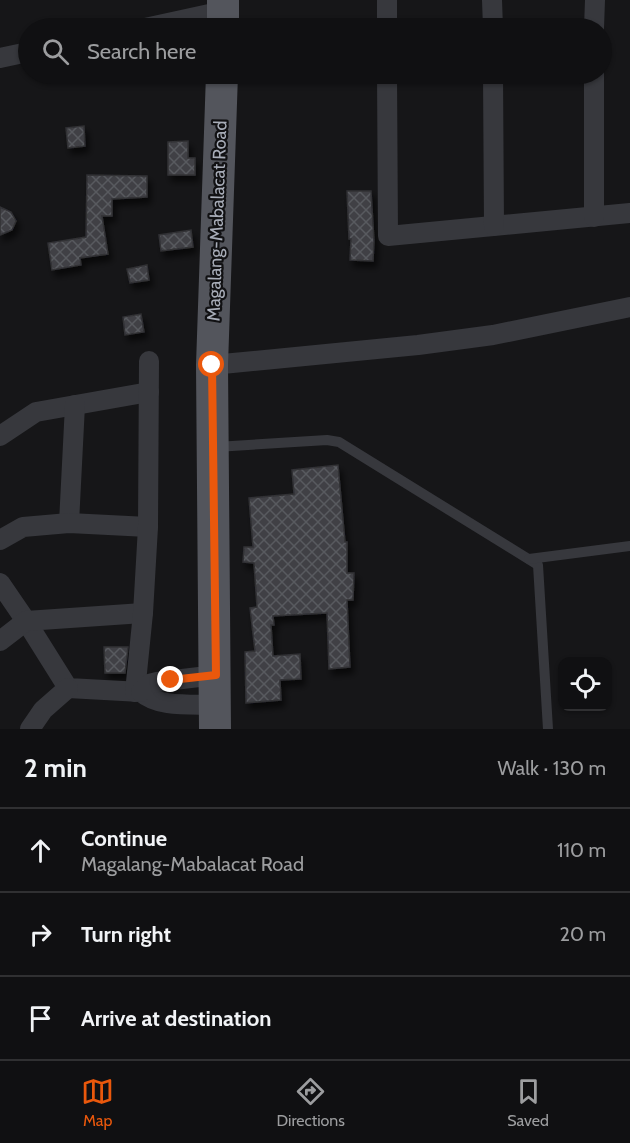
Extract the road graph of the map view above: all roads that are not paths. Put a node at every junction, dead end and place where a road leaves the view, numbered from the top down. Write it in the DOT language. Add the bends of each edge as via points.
graph roads {
  1 [pos="387,0"];
  2 [pos="492,0"];
  3 [pos="595,0"];
  4 [pos="223,13"];
  5 [pos="197,18"];
  6 [pos="387,18"];
  7 [pos="492,18"];
  8 [pos="594,18"];
  9 [pos="18,54"];
  10 [pos="0,58"];
  11 [pos="222,84"];
  12 [pos="387,84"];
  13 [pos="493,84"];
  14 [pos="594,84"];
  15 [pos="630,213"];
  16 [pos="594,217"];
  17 [pos="495,226"];
  18 [pos="630,307"];
  19 [pos="149,361"];
  20 [pos="212,365"];
  21 [pos="148,392"];
  22 [pos="75,405"];
  23 [pos="0,436"];
  24 [pos="213,447"];
  25 [pos="69,523"];
  26 [pos="148,527"];
  27 [pos="0,540"];
  28 [pos="630,546"];
  29 [pos="529,559"];
  30 [pos="0,584"];
  31 [pos="143,614"];
  32 [pos="26,621"];
  33 [pos="0,641"];
  34 [pos="185,678"];
  35 [pos="68,688"];
  36 [pos="138,692"];
  37 [pos="208,703"];
  38 [pos="30,729"];
  39 [pos="548,729"];
  1 -- 6 [label="street"];
  2 -- 7 [label="street"];
  3 -- 8 [label="street"];
  4 -- 5 [label="street"];
  9 -- 10 [label="street"];
  11 -- 20 [label="main road, Magalang-Mabalacat Road"];
  12 -- 17 [label="street" via="388,236"];
  13 -- 17 [label="street"];
  14 -- 16 [label="street"];
  15 -- 16 [label="street"];
  16 -- 17 [label="street"];
  18 -- 20 [label="street" via="493,335"];
  19 -- 21 [label="street"];
  20 -- 24 [label="main road, Magalang-Mabalacat Road"];
  21 -- 22 [label="street"];
  21 -- 26 [label="street"];
  22 -- 23 [label="street" via="36,412"];
  22 -- 25 [label="street"];
  24 -- 29 [label="lane" via="339,441"];
  24 -- 37 [label="main road, Magalang-Mabalacat Road"];
  25 -- 26 [label="street"];
  25 -- 27 [label="street" via="23,528"];
  26 -- 31 [label="street"];
  28 -- 29 [label="lane"];
  29 -- 39 [label="lane" via="538,565"];
  30 -- 32 [label="street"];
  31 -- 32 [label="street"];
  31 -- 36 [label="street"];
  32 -- 33 [label="street"];
  32 -- 35 [label="street"];
  34 -- 36 [label="street" via="149,684"];
  34 -- 37 [label="street"];
  34 -- 37 [label="street"];
  35 -- 36 [label="street"];
  35 -- 38 [label="street" via="43,710"];
  36 -- 37 [label="street" via="149,699"];
}
